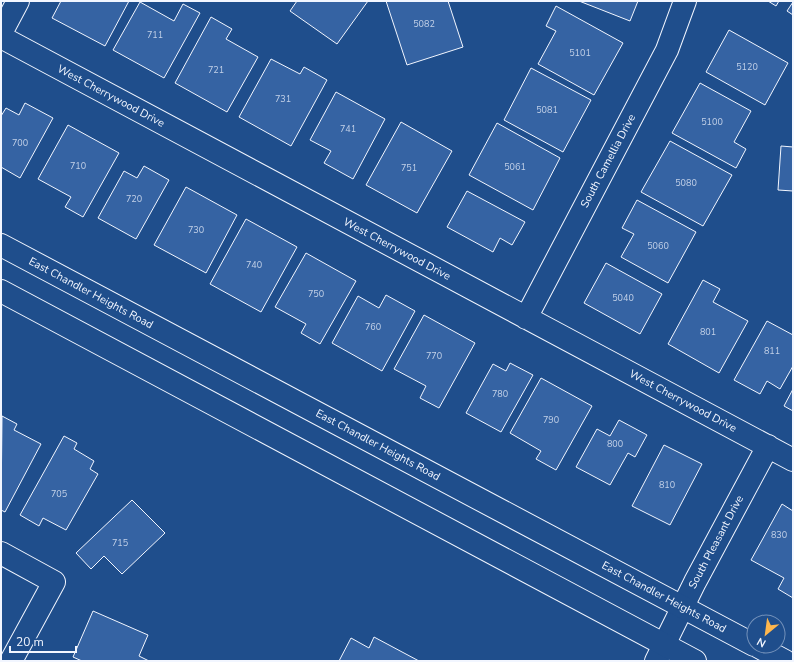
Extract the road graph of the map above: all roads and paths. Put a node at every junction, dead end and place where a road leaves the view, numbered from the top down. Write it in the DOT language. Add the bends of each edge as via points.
graph roads {
  1 [pos="18,1"];
  2 [pos="685,1"];
  3 [pos="1,33"];
  4 [pos="1,37"];
  5 [pos="1,245"];
  6 [pos="1,291"];
  7 [pos="526,318"];
  8 [pos="768,446"];
  9 [pos="793,460"];
  10 [pos="1,553"];
  11 [pos="682,607"];
  12 [pos="746,640"];
  13 [pos="660,653"];
  14 [pos="772,654"];
  15 [pos="11,661"];
  16 [pos="695,661"];
  17 [pos="785,661"];
  1 -- 3 [label="street"];
  2 -- 7 [label="street, South Camellia Drive" via="666,50"];
  4 -- 7 [label="street, West Cherrywood Drive"];
  5 -- 11 [label="street, East Chandler Heights Road"];
  6 -- 13 [label="street"];
  7 -- 8 [label="street, West Cherrywood Drive"];
  8 -- 9 [label="street, West Cherrywood Drive"];
  8 -- 11 [label="street, South Pleasant Drive"];
  10 -- 15 [label="street" via="54,582"];
  11 -- 12 [label="street, East Chandler Heights Road"];
  11 -- 13 [label="street, South Pleasant Drive"];
  13 -- 16 [label="street"];
  14 -- 17 [label="street, East Chandler Heights Road"];
}
